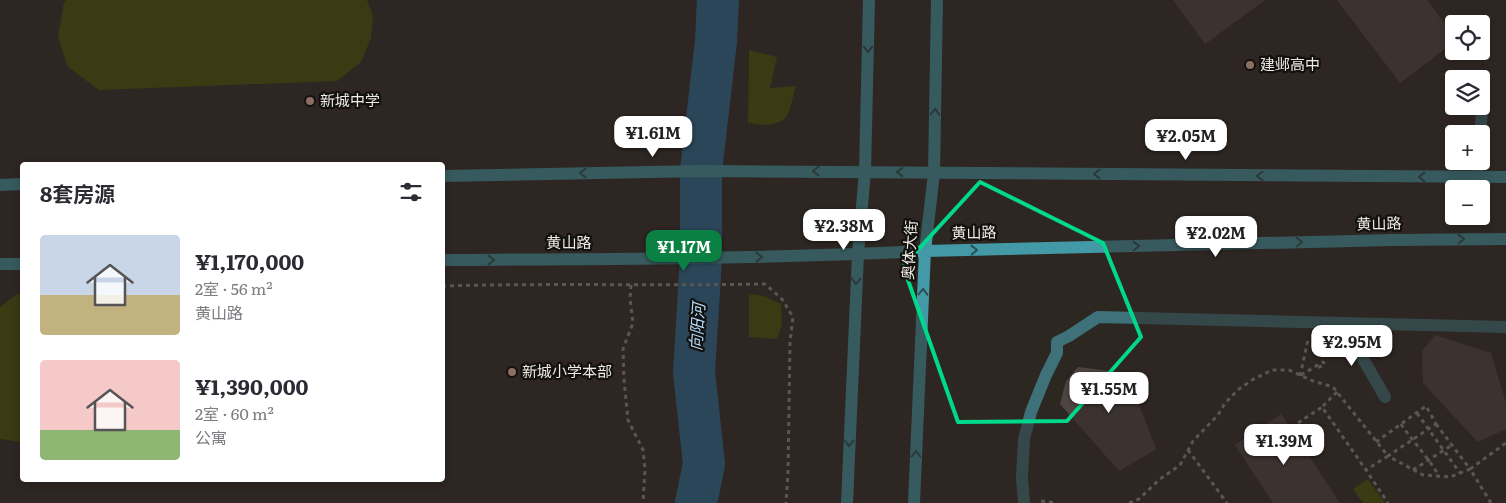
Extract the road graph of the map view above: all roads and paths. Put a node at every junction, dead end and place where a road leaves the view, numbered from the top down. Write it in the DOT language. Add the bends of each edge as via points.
graph roads {
  1 [pos="869,0"];
  2 [pos="937,0"];
  3 [pos="1477,170"];
  4 [pos="865,171"];
  5 [pos="934,173"];
  6 [pos="445,176"];
  7 [pos="1476,177"];
  8 [pos="1506,177"];
  9 [pos="20,184"];
  10 [pos="0,185"];
  11 [pos="1506,239"];
  12 [pos="925,251"];
  13 [pos="858,254"];
  14 [pos="445,260"];
  15 [pos="0,264"];
  16 [pos="20,264"];
  17 [pos="631,285"];
  18 [pos="445,286"];
  19 [pos="1312,322"];
  20 [pos="1343,324"];
  21 [pos="1506,327"];
  22 [pos="1316,369"];
  23 [pos="1300,376"];
  24 [pos="1337,392"];
  25 [pos="1384,397"];
  26 [pos="1322,406"];
  27 [pos="1416,413"];
  28 [pos="1298,423"];
  29 [pos="1401,424"];
  30 [pos="1436,424"];
  31 [pos="1427,430"];
  32 [pos="1411,441"];
  33 [pos="1376,442"];
  34 [pos="1506,444"];
  35 [pos="1452,445"];
  36 [pos="1188,450"];
  37 [pos="1442,451"];
  38 [pos="1388,456"];
  39 [pos="1429,459"];
  40 [pos="1366,470"];
  41 [pos="1413,470"];
  42 [pos="1470,470"];
  43 [pos="1460,473"];
  44 [pos="1440,476"];
  45 [pos="643,503"];
  46 [pos="786,503"];
  47 [pos="847,503"];
  48 [pos="914,503"];
  49 [pos="1024,503"];
  50 [pos="1129,503"];
  51 [pos="1227,503"];
  52 [pos="1388,503"];
  53 [pos="1491,503"];
  1 -- 4 [label="main road, one-way"];
  5 -- 2 [label="main road, 奥体大街, one-way"];
  3 -- 7 [label="street"];
  5 -- 4 [label="main road, one-way"];
  4 -- 6 [label="main road, one-way"];
  4 -- 13 [label="main road"];
  7 -- 5 [label="main road, one-way"];
  5 -- 12 [label="main road, 奥体大街"];
  7 -- 8 [label="main road"];
  9 -- 10 [label="main road"];
  12 -- 11 [label="main road, 黄山路, one-way"];
  12 -- 13 [label="main road, 黄山路"];
  48 -- 12 [label="main road, 奥体大街, one-way"];
  14 -- 13 [label="main road, 黄山路, one-way"];
  13 -- 47 [label="main road, one-way"];
  15 -- 16 [label="main road"];
  17 -- 18 [label="path"];
  17 -- 45 [label="path" via="632,323 623,349 624,380 628,420 643,450"];
  17 -- 46 [label="path" via="765,284 782,299 793,317"];
  19 -- 20 [label="street"];
  19 -- 23 [label="path"];
  19 -- 49 [label="street" via="1098,317 1057,342 1057,353 1031,412 1024,439"];
  20 -- 21 [label="street"];
  20 -- 25 [label="street"];
  22 -- 23 [label="path" via="1323,362"];
  23 -- 24 [label="path" via="1333,387"];
  23 -- 36 [label="path" via="1289,370 1272,370 1252,380 1225,403"];
  24 -- 26 [label="path"];
  24 -- 33 [label="path"];
  26 -- 28 [label="path"];
  26 -- 40 [label="path"];
  27 -- 29 [label="path"];
  27 -- 30 [label="path" via="1426,406"];
  27 -- 31 [label="path"];
  29 -- 32 [label="path"];
  29 -- 33 [label="path"];
  30 -- 31 [label="path"];
  30 -- 35 [label="path"];
  31 -- 32 [label="path"];
  31 -- 37 [label="path"];
  32 -- 38 [label="path"];
  32 -- 39 [label="path"];
  33 -- 38 [label="path"];
  34 -- 42 [label="path"];
  35 -- 37 [label="path"];
  35 -- 42 [label="path"];
  36 -- 50 [label="path" via="1180,465"];
  36 -- 51 [label="path"];
  37 -- 39 [label="path"];
  37 -- 43 [label="path"];
  38 -- 40 [label="path"];
  38 -- 41 [label="path"];
  39 -- 41 [label="path"];
  39 -- 44 [label="path"];
  40 -- 52 [label="path"];
  41 -- 44 [label="path" via="1423,475"];
  42 -- 43 [label="path"];
  42 -- 53 [label="path"];
  43 -- 44 [label="path"];
}
